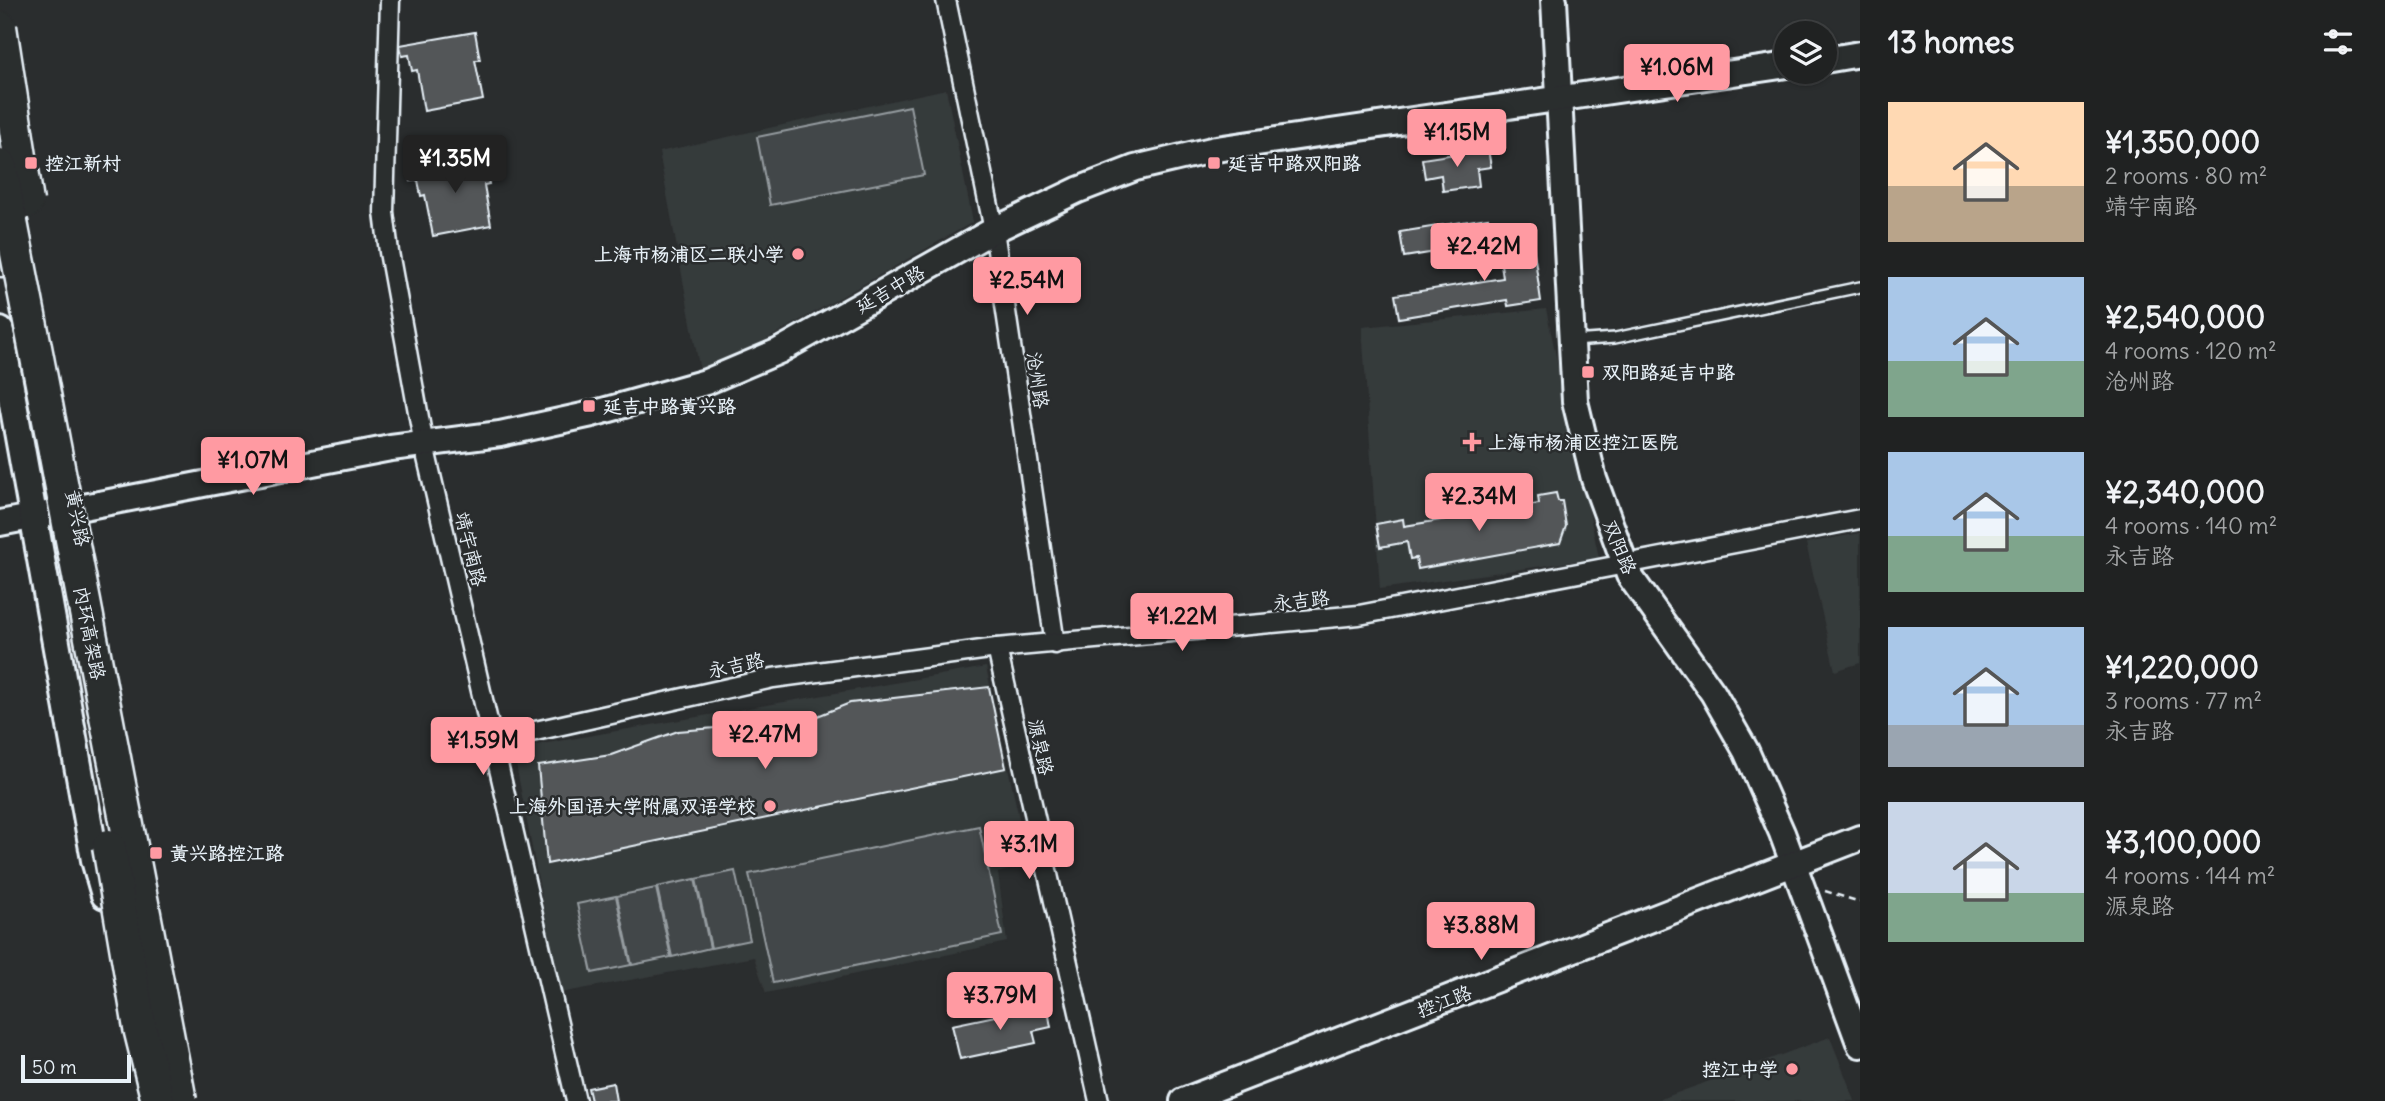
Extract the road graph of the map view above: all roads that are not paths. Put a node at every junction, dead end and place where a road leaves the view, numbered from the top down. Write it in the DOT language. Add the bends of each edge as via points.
graph roads {
  1 [pos="390,0"];
  2 [pos="946,0"];
  3 [pos="1554,0"];
  4 [pos="0,27"];
  5 [pos="1860,54"];
  6 [pos="1837,58"];
  7 [pos="1774,67"];
  8 [pos="0,98"];
  9 [pos="1561,98"];
  10 [pos="0,165"];
  11 [pos="994,230"];
  12 [pos="0,257"];
  13 [pos="1860,287"];
  14 [pos="0,331"];
  15 [pos="1572,341"];
  16 [pos="50,426"];
  17 [pos="424,444"];
  18 [pos="76,507"];
  19 [pos="32,517"];
  20 [pos="1860,519"];
  21 [pos="0,523"];
  22 [pos="1623,563"];
  23 [pos="1055,644"];
  24 [pos="997,648"];
  25 [pos="495,740"];
  26 [pos="1860,838"];
  27 [pos="1798,875"];
  28 [pos="149,939"];
  29 [pos="1860,1045"];
  30 [pos="155,1101"];
  31 [pos="180,1101"];
  32 [pos="190,1101"];
  33 [pos="196,1101"];
  34 [pos="576,1101"];
  35 [pos="1099,1101"];
  36 [pos="1183,1101"];
  1 -- 17 [label="street, 靖宇南路" via="384,212"];
  2 -- 11 [label="street, 沧州路"];
  3 -- 9 [label="street, 双阳路"];
  4 -- 16 [label="highway, bridge" via="30,230"];
  5 -- 6 [label="street"];
  7 -- 9 [label="street, 延吉中路"];
  8 -- 18 [label="main road, 黄兴路"];
  9 -- 11 [label="street, 延吉中路" via="1216,149 1135,168"];
  9 -- 15 [label="street, 双阳路"];
  10 -- 16 [label="highway, 内环高架路, bridge"];
  11 -- 17 [label="street, 延吉中路" via="779,351 706,382 500,434"];
  11 -- 23 [label="street, 沧州路"];
  12 -- 30 [label="highway, 内环高架路, bridge"];
  13 -- 15 [label="lane" via="1615,338"];
  14 -- 19 [label="main road"];
  15 -- 22 [label="street, 双阳路" via="1581,435"];
  16 -- 28 [label="highway, 内环高架路, bridge"];
  17 -- 18 [label="street, 延吉中路"];
  17 -- 25 [label="street, 靖宇南路"];
  18 -- 19 [label="street, 延吉中路"];
  18 -- 33 [label="main road, 黄兴路"];
  19 -- 21 [label="street, 延吉中路"];
  19 -- 30 [label="main road" via="95,860 131,988"];
  20 -- 22 [label="street, 永吉路"];
  22 -- 23 [label="street, 永吉路" via="1359,615"];
  22 -- 27 [label="street, 双阳路" via="1713,693 1746,751"];
  23 -- 24 [label="street, 永吉路"];
  24 -- 25 [label="street, 永吉路" via="773,678"];
  24 -- 35 [label="street, 源泉路"];
  25 -- 34 [label="street, 靖宇南路"];
  26 -- 27 [label="street, 控江路"];
  27 -- 29 [label="street, 双阳路"];
  27 -- 36 [label="street, 控江路"];
  28 -- 31 [label="highway, 内环高架路, bridge"];
  28 -- 32 [label="highway, bridge"];
}
